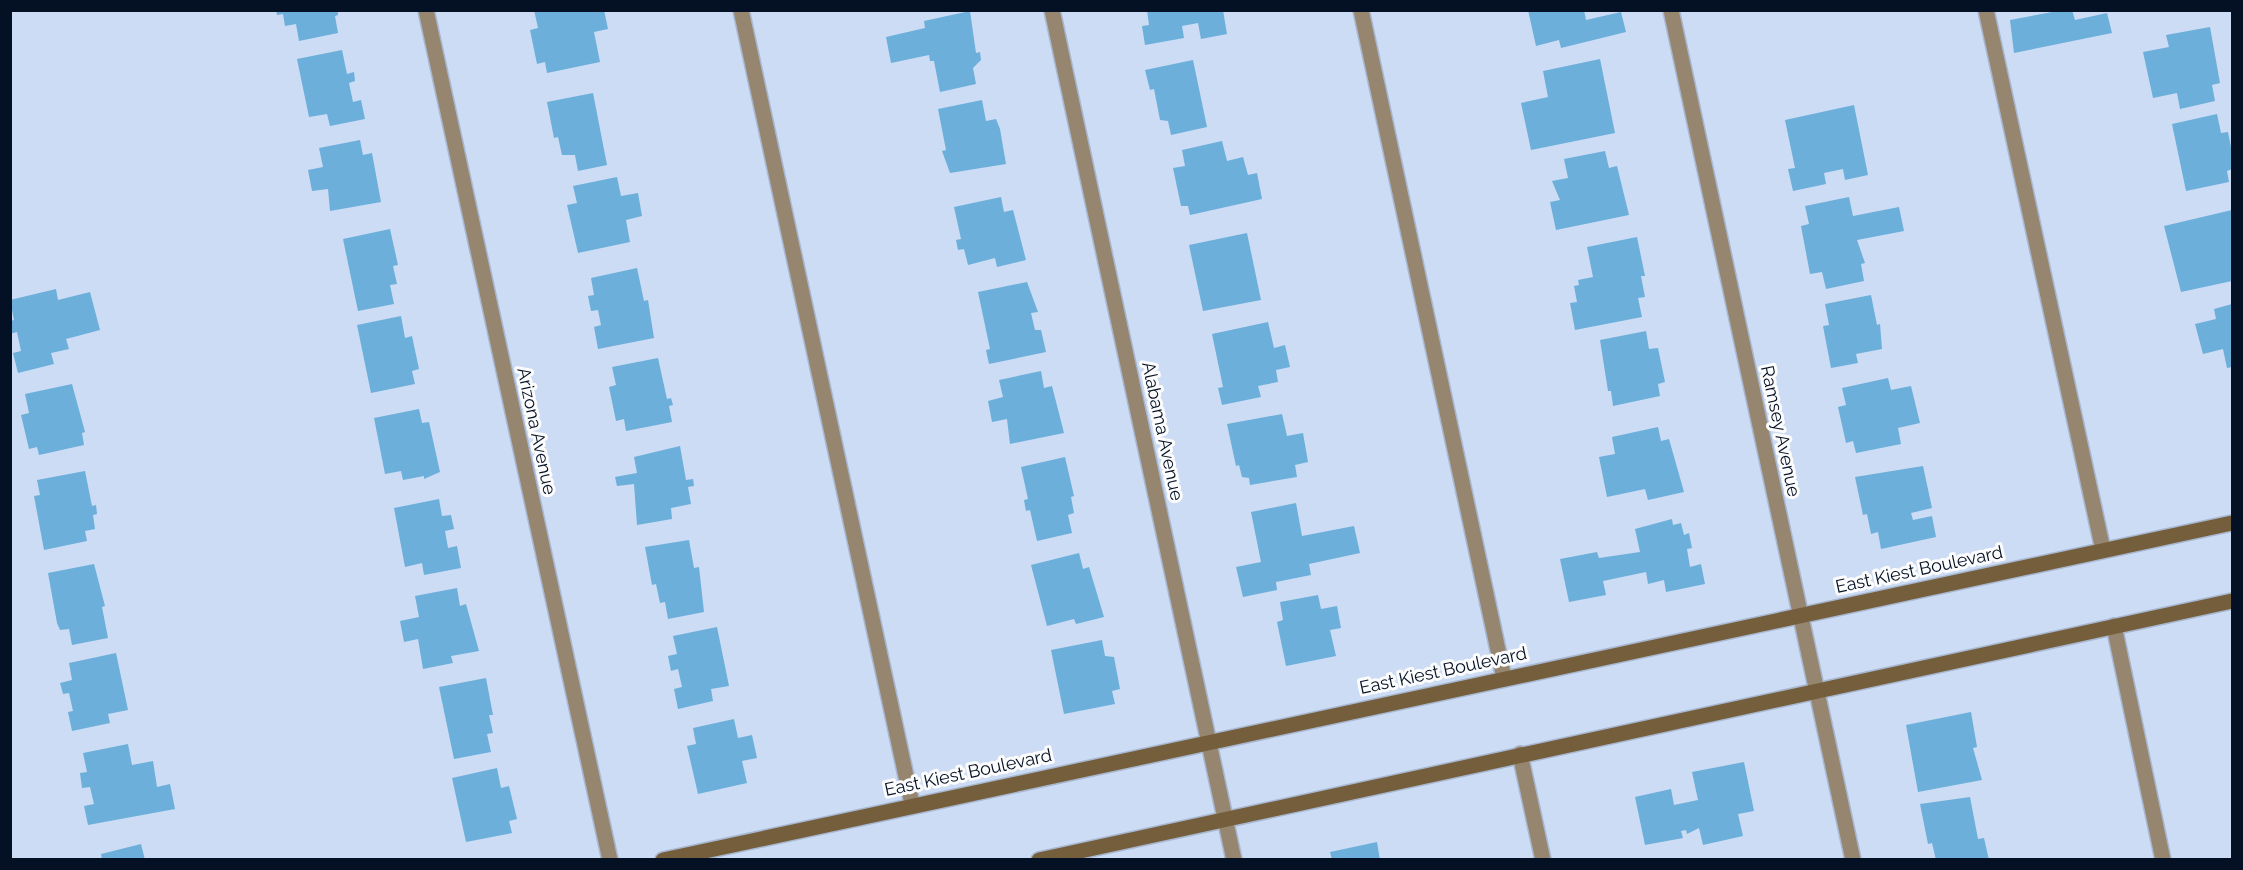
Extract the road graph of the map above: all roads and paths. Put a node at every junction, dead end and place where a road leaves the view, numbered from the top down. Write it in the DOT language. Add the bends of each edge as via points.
graph roads {
  1 [pos="426,10"];
  2 [pos="741,10"];
  3 [pos="1052,10"];
  4 [pos="1361,10"];
  5 [pos="1671,10"];
  6 [pos="1986,10"];
  7 [pos="2232,523"];
  8 [pos="2103,550"];
  9 [pos="2232,601"];
  10 [pos="1800,614"];
  11 [pos="2114,626"];
  12 [pos="1504,678"];
  13 [pos="1816,690"];
  14 [pos="1209,740"];
  15 [pos="1520,754"];
  16 [pos="912,804"];
  17 [pos="1225,818"];
  18 [pos="610,860"];
  19 [pos="663,860"];
  20 [pos="1039,860"];
  21 [pos="1234,860"];
  22 [pos="1543,860"];
  23 [pos="1852,860"];
  24 [pos="2163,860"];
  1 -- 18 [label="street, Arizona Avenue"];
  2 -- 16 [label="street"];
  3 -- 14 [label="street, Alabama Avenue"];
  4 -- 12 [label="street"];
  5 -- 10 [label="street, Ramsey Avenue"];
  6 -- 8 [label="street"];
  7 -- 8 [label="main road, East Kiest Boulevard"];
  8 -- 10 [label="main road, East Kiest Boulevard"];
  9 -- 11 [label="main road"];
  10 -- 12 [label="main road, East Kiest Boulevard"];
  10 -- 13 [label="street, Ramsey Avenue"];
  11 -- 13 [label="main road"];
  11 -- 24 [label="street"];
  12 -- 14 [label="main road, East Kiest Boulevard"];
  13 -- 15 [label="main road"];
  13 -- 23 [label="street, Ramsey Avenue"];
  14 -- 16 [label="main road, East Kiest Boulevard"];
  14 -- 17 [label="street, Alabama Avenue"];
  15 -- 17 [label="main road"];
  15 -- 22 [label="street"];
  16 -- 19 [label="main road, East Kiest Boulevard"];
  17 -- 20 [label="main road"];
  17 -- 21 [label="street, Alabama Avenue"];
}
